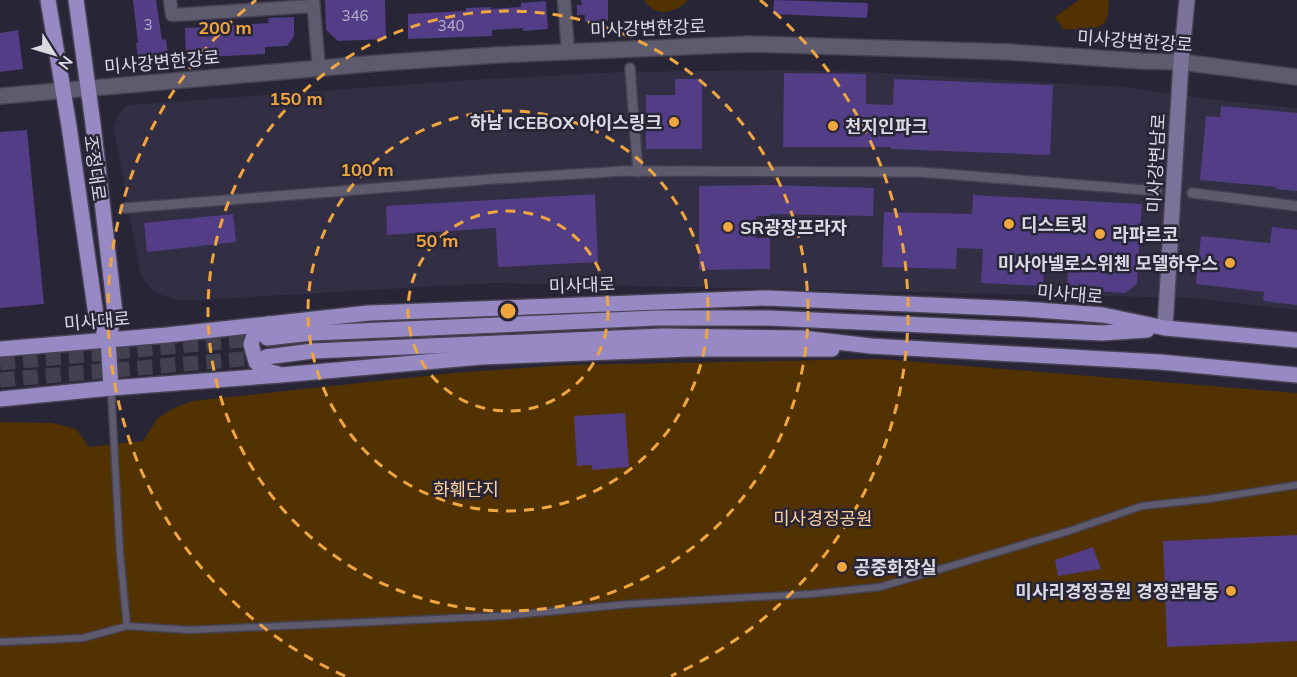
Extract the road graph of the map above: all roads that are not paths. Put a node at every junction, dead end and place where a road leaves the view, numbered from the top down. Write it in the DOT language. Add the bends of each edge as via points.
graph roads {
  1 [pos="48,0"];
  2 [pos="76,0"];
  3 [pos="170,0"];
  4 [pos="564,0"];
  5 [pos="1186,0"];
  6 [pos="313,3"];
  7 [pos="568,51"];
  8 [pos="1181,62"];
  9 [pos="630,68"];
  10 [pos="319,69"];
  11 [pos="1297,77"];
  12 [pos="88,88"];
  13 [pos="64,90"];
  14 [pos="0,96"];
  15 [pos="638,172"];
  16 [pos="1157,190"];
  17 [pos="1192,193"];
  18 [pos="1297,206"];
  19 [pos="125,208"];
  20 [pos="1165,328"];
  21 [pos="267,331"];
  22 [pos="108,339"];
  23 [pos="1297,340"];
  24 [pos="871,346"];
  25 [pos="0,349"];
  26 [pos="266,357"];
  27 [pos="281,375"];
  28 [pos="1297,375"];
  29 [pos="111,388"];
  30 [pos="0,399"];
  31 [pos="1297,485"];
  32 [pos="127,626"];
  33 [pos="0,642"];
  1 -- 13 [label="main road, 조정대로"];
  2 -- 12 [label="main road, 조정대로"];
  3 -- 6 [label="street" via="172,15"];
  4 -- 7 [label="street"];
  5 -- 8 [label="main road, 미사강변남로"];
  6 -- 10 [label="street"];
  7 -- 8 [label="street, 미사강변한강로" via="779,44"];
  7 -- 10 [label="street, 미사강변한강로"];
  8 -- 11 [label="street, 미사강변한강로"];
  8 -- 20 [label="main road, 미사강변남로"];
  9 -- 15 [label="street"];
  10 -- 12 [label="street, 미사강변한강로"];
  12 -- 13 [label="street, 미사강변한강로"];
  12 -- 22 [label="main road, 조정대로" via="115,313"];
  13 -- 14 [label="street, 미사강변한강로"];
  13 -- 22 [label="main road, 조정대로" via="96,315"];
  15 -- 16 [label="street" via="920,172"];
  15 -- 19 [label="street" via="494,179"];
  17 -- 18 [label="street"];
  20 -- 21 [label="main road, 미사대로" via="1103,315 1024,309 767,298 369,313"];
  20 -- 23 [label="main road, 미사대로"];
  21 -- 22 [label="main road, 미사대로"];
  21 -- 27 [label="main road" via="254,335 251,344 256,362 264,370"];
  22 -- 25 [label="main road, 미사대로"];
  22 -- 29 [label="main road, 조정대로"];
  24 -- 26 [label="main road" via="802,338 663,336 314,351"];
  24 -- 27 [label="main road" via="481,357"];
  24 -- 28 [label="main road" via="1160,362"];
  27 -- 29 [label="main road"];
  29 -- 30 [label="main road"];
  29 -- 32 [label="lane"];
  31 -- 32 [label="lane" via="1142,506 880,588 491,616 190,630"];
  32 -- 33 [label="lane" via="83,638"];
}
